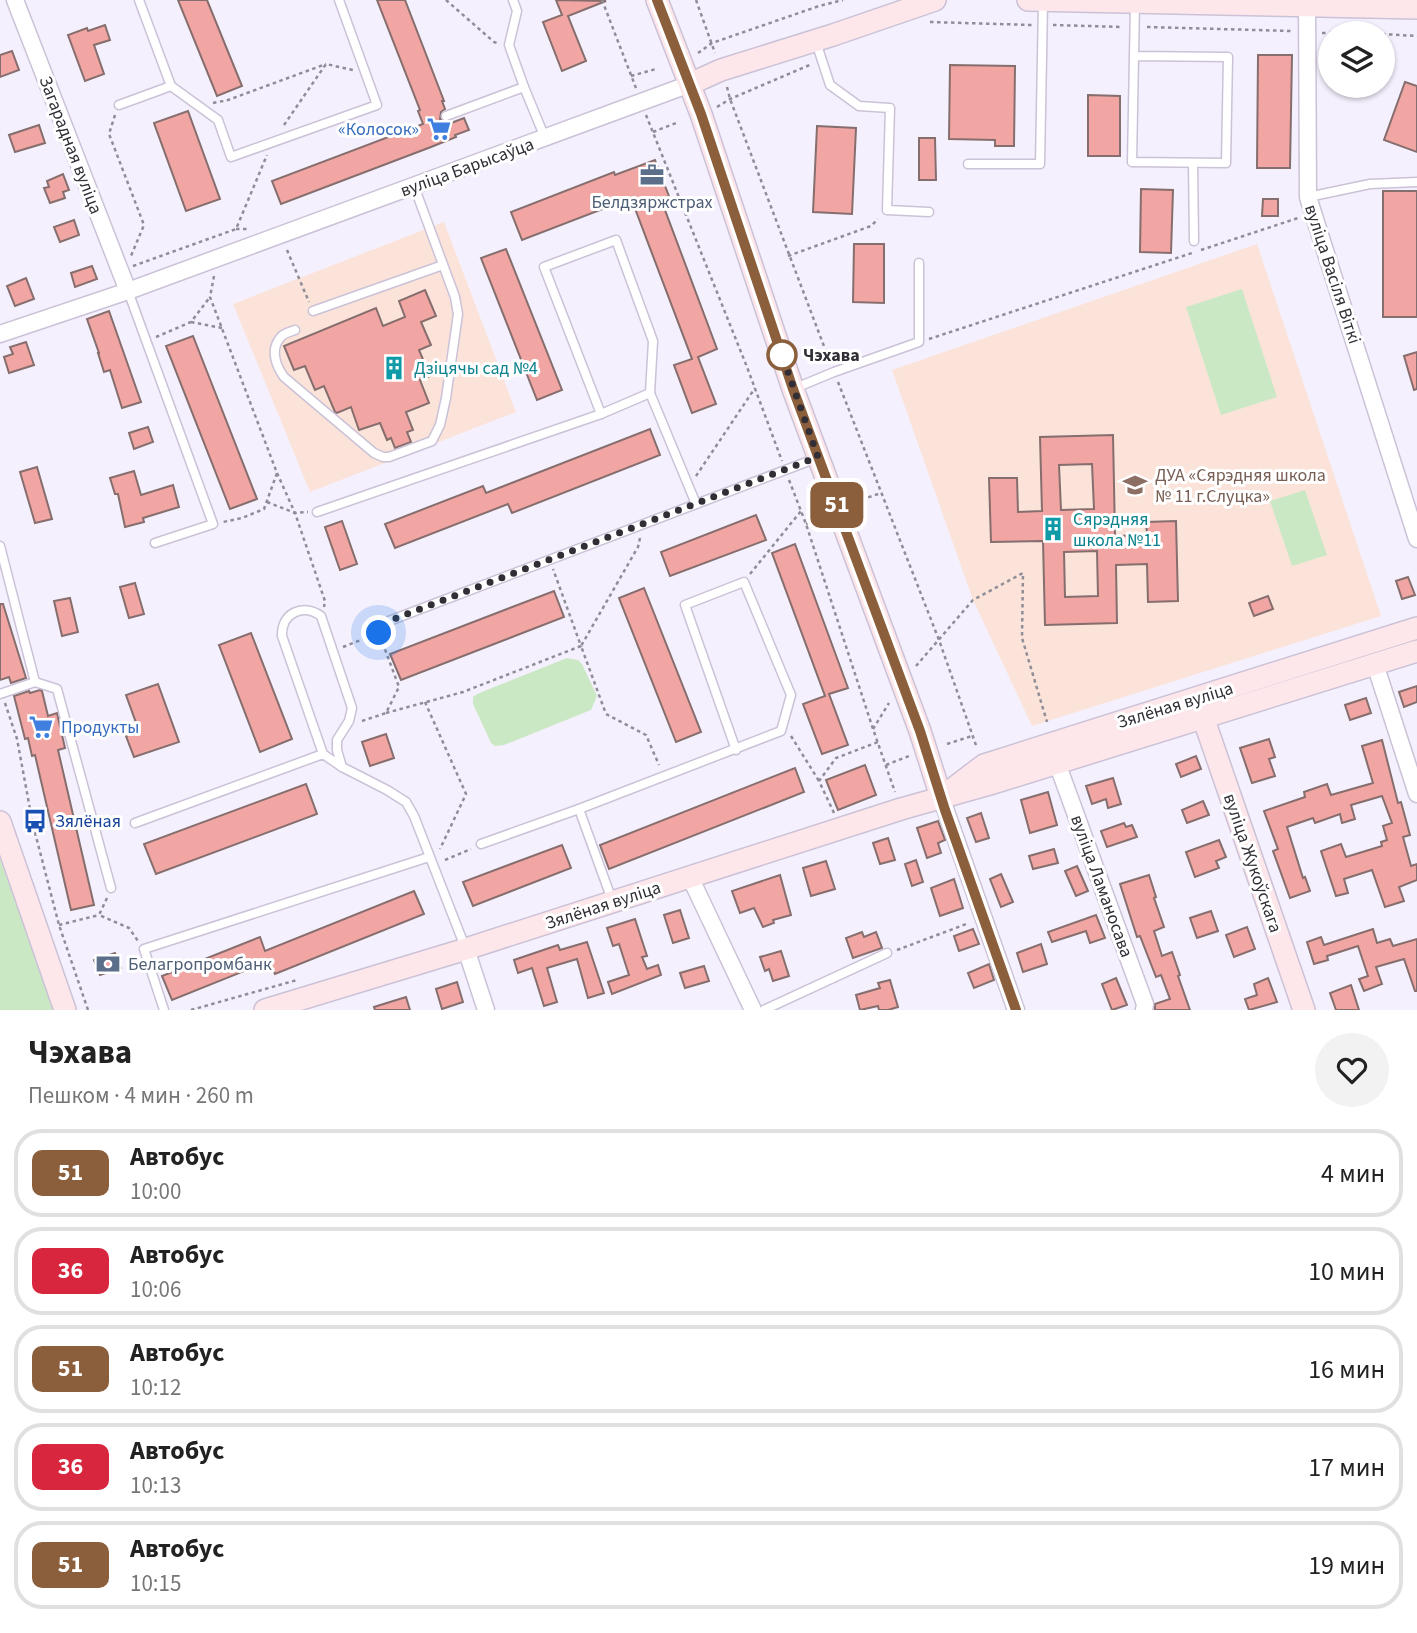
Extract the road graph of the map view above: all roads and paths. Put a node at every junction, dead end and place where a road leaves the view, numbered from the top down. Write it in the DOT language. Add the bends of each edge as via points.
graph roads {
  1 [pos="15,0"];
  2 [pos="139,0"];
  3 [pos="339,0"];
  4 [pos="446,0"];
  5 [pos="513,0"];
  6 [pos="603,0"];
  7 [pos="657,0"];
  8 [pos="696,0"];
  9 [pos="843,0"];
  10 [pos="935,0"];
  11 [pos="1028,0"];
  12 [pos="1043,0"];
  13 [pos="1135,2"];
  14 [pos="1307,3"];
  15 [pos="1392,3"];
  16 [pos="1417,8"];
  17 [pos="926,21"];
  18 [pos="1042,25"];
  19 [pos="1134,27"];
  20 [pos="1308,32"];
  21 [pos="1318,32"];
  22 [pos="1395,35"];
  23 [pos="1417,36"];
  24 [pos="712,44"];
  25 [pos="509,45"];
  26 [pos="819,49"];
  27 [pos="1134,56"];
  28 [pos="692,57"];
  29 [pos="717,57"];
  30 [pos="326,64"];
  31 [pos="656,69"];
  32 [pos="365,73"];
  33 [pos="631,76"];
  34 [pos="690,84"];
  35 [pos="171,86"];
  36 [pos="524,88"];
  37 [pos="638,94"];
  38 [pos="119,105"];
  39 [pos="198,106"];
  40 [pos="714,109"];
  41 [pos="645,112"];
  42 [pos="446,116"];
  43 [pos="676,123"];
  44 [pos="653,132"];
  45 [pos="545,138"];
  46 [pos="273,142"];
  47 [pos="1194,163"];
  48 [pos="968,164"];
  49 [pos="1417,182"];
  50 [pos="414,186"];
  51 [pos="1308,197"];
  52 [pos="887,210"];
  53 [pos="929,212"];
  54 [pos="1302,217"];
  55 [pos="1194,241"];
  56 [pos="282,248"];
  57 [pos="788,256"];
  58 [pos="919,263"];
  59 [pos="443,265"];
  60 [pos="123,269"];
  61 [pos="215,275"];
  62 [pos="128,291"];
  63 [pos="209,297"];
  64 [pos="313,312"];
  65 [pos="191,322"];
  66 [pos="222,328"];
  67 [pos="295,330"];
  68 [pos="0,334"];
  69 [pos="146,341"];
  70 [pos="919,342"];
  71 [pos="755,388"];
  72 [pos="793,389"];
  73 [pos="650,393"];
  74 [pos="601,414"];
  75 [pos="818,457"];
  76 [pos="785,470"];
  77 [pos="277,473"];
  78 [pos="689,487"];
  79 [pos="882,492"];
  80 [pos="267,502"];
  81 [pos="852,503"];
  82 [pos="696,504"];
  83 [pos="801,511"];
  84 [pos="317,512"];
  85 [pos="295,513"];
  86 [pos="828,515"];
  87 [pos="213,524"];
  88 [pos="806,524"];
  89 [pos="642,525"];
  90 [pos="1417,539"];
  91 [pos="155,543"];
  92 [pos="0,546"];
  93 [pos="550,560"];
  94 [pos="744,582"];
  95 [pos="321,616"];
  96 [pos="381,624"];
  97 [pos="1417,628"];
  98 [pos="939,640"];
  99 [pos="581,646"];
  100 [pos="334,651"];
  101 [pos="1417,651"];
  102 [pos="1375,664"];
  103 [pos="914,668"];
  104 [pos="35,682"];
  105 [pos="1,694"];
  106 [pos="425,702"];
  107 [pos="889,703"];
  108 [pos="386,713"];
  109 [pos="1203,717"];
  110 [pos="1047,722"];
  111 [pos="783,724"];
  112 [pos="345,727"];
  113 [pos="873,729"];
  114 [pos="972,736"];
  115 [pos="878,742"];
  116 [pos="947,744"];
  117 [pos="736,750"];
  118 [pos="323,754"];
  119 [pos="911,756"];
  120 [pos="1057,763"];
  121 [pos="886,765"];
  122 [pos="984,765"];
  123 [pos="342,767"];
  124 [pos="665,777"];
  125 [pos="819,781"];
  126 [pos="1417,794"];
  127 [pos="941,797"];
  128 [pos="579,809"];
  129 [pos="901,809"];
  130 [pos="837,818"];
  131 [pos="0,822"];
  132 [pos="135,823"];
  133 [pos="481,844"];
  134 [pos="431,861"];
  135 [pos="690,877"];
  136 [pos="111,888"];
  137 [pos="613,903"];
  138 [pos="99,915"];
  139 [pos="983,918"];
  140 [pos="59,925"];
  141 [pos="144,949"];
  142 [pos="466,949"];
  143 [pos="887,953"];
  144 [pos="65,1010"];
  145 [pos="88,1010"];
  146 [pos="164,1010"];
  147 [pos="265,1010"];
  148 [pos="486,1010"];
  149 [pos="753,1010"];
  150 [pos="764,1010"];
  151 [pos="1016,1010"];
  152 [pos="1144,1010"];
  153 [pos="1304,1010"];
  1 -- 60 [label="street, Загарадная вуліца"];
  2 -- 35 [label="lane"];
  3 -- 32 [label="lane"];
  4 -- 25 [label="path" via="494,43"];
  5 -- 25 [label="lane" via="517,11"];
  6 -- 33 [label="path"];
  7 -- 34 [label="street"];
  8 -- 24 [label="path"];
  9 -- 24 [label="path"];
  10 -- 26 [label="street, вуліца Барысаўца" via="833,35"];
  11 -- 12 [label="street"];
  12 -- 13 [label="street"];
  12 -- 18 [label="lane"];
  13 -- 14 [label="street"];
  13 -- 19 [label="lane"];
  14 -- 15 [label="street"];
  14 -- 20 [label="street, вуліца Васіля Віткі"];
  15 -- 16 [label="street"];
  17 -- 18 [label="path"];
  18 -- 19 [label="path"];
  18 -- 48 [label="lane" via="1040,164"];
  19 -- 20 [label="path"];
  19 -- 27 [label="lane"];
  20 -- 21 [label="path"];
  20 -- 51 [label="street, вуліца Васіля Віткі"];
  22 -- 23 [label="path"];
  24 -- 28 [label="path"];
  24 -- 29 [label="path"];
  25 -- 36 [label="lane"];
  26 -- 34 [label="street, вуліца Барысаўца" via="721,70"];
  26 -- 40 [label="path"];
  26 -- 52 [label="lane" via="830,85 859,106 890,108"];
  27 -- 47 [label="lane" via="1132,162"];
  27 -- 47 [label="lane" via="1228,57 1226,163"];
  30 -- 32 [label="path"];
  30 -- 39 [label="path" via="228,100"];
  30 -- 46 [label="path"];
  31 -- 33 [label="path"];
  32 -- 46 [label="lane" via="377,105"];
  33 -- 37 [label="path"];
  34 -- 45 [label="street, вуліца Барысаўца"];
  34 -- 72 [label="street"];
  35 -- 38 [label="lane"];
  35 -- 39 [label="lane"];
  36 -- 42 [label="lane"];
  36 -- 45 [label="lane"];
  38 -- 60 [label="path" via="109,134 144,225"];
  39 -- 46 [label="lane" via="218,120 231,157"];
  41 -- 44 [label="path"];
  43 -- 44 [label="path"];
  44 -- 71 [label="path"];
  45 -- 50 [label="street, вуліца Барысаўца"];
  46 -- 60 [label="path" via="236,229"];
  47 -- 55 [label="lane"];
  49 -- 51 [label="lane" via="1370,184"];
  50 -- 59 [label="lane"];
  50 -- 62 [label="street, вуліца Барысаўца"];
  51 -- 90 [label="street, вуліца Васіля Віткі"];
  52 -- 53 [label="lane"];
  52 -- 57 [label="path" via="871,226"];
  54 -- 70 [label="path"];
  56 -- 64 [label="path" via="286,247"];
  58 -- 70 [label="lane"];
  59 -- 64 [label="lane"];
  59 -- 67 [label="lane" via="458,314 446,398 432,441 389,457 374,453 278,368 279,338"];
  60 -- 62 [label="street, Загарадная вуліца"];
  61 -- 63 [label="path"];
  62 -- 68 [label="street, вуліца Барысаўца"];
  62 -- 69 [label="lane"];
  63 -- 65 [label="path"];
  63 -- 66 [label="path"];
  65 -- 66 [label="path"];
  65 -- 69 [label="path"];
  66 -- 77 [label="path"];
  69 -- 87 [label="lane"];
  70 -- 72 [label="lane"];
  71 -- 76 [label="path"];
  71 -- 78 [label="path"];
  72 -- 75 [label="street"];
  73 -- 74 [label="lane"];
  73 -- 74 [label="lane" via="653,341 616,240 544,267"];
  73 -- 78 [label="lane"];
  74 -- 84 [label="lane"];
  75 -- 76 [label="lane"];
  75 -- 127 [label="street"];
  76 -- 82 [label="lane"];
  76 -- 83 [label="path"];
  77 -- 80 [label="path"];
  77 -- 85 [label="path"];
  78 -- 82 [label="lane"];
  79 -- 81 [label="path"];
  80 -- 85 [label="path"];
  80 -- 87 [label="path" via="264,509 242,518"];
  82 -- 89 [label="lane"];
  83 -- 88 [label="path"];
  83 -- 94 [label="path"];
  84 -- 85 [label="path"];
  85 -- 95 [label="path" via="325,601"];
  86 -- 88 [label="path"];
  87 -- 91 [label="lane"];
  88 -- 113 [label="path"];
  89 -- 93 [label="lane"];
  89 -- 99 [label="path" via="638,547"];
  92 -- 104 [label="lane"];
  93 -- 96 [label="lane"];
  93 -- 99 [label="path"];
  94 -- 111 [label="lane" via="791,695"];
  94 -- 117 [label="lane" via="685,605"];
  95 -- 100 [label="lane"];
  95 -- 118 [label="lane" via="313,610 291,614 282,636"];
  97 -- 122 [label="street, Зялёная вуліца"];
  98 -- 103 [label="path"];
  98 -- 110 [label="path" via="974,600 1023,573 1022,638"];
  98 -- 114 [label="path"];
  99 -- 106 [label="path"];
  99 -- 124 [label="path" via="606,713 646,735"];
  100 -- 108 [label="path" via="379,633 399,687"];
  100 -- 112 [label="lane" via="352,708"];
  101 -- 102 [label="street, Зялёная вуліца"];
  102 -- 109 [label="street, Зялёная вуліца"];
  102 -- 126 [label="street"];
  104 -- 105 [label="lane"];
  104 -- 136 [label="lane" via="57,689"];
  105 -- 140 [label="path" via="17,739"];
  106 -- 108 [label="path"];
  106 -- 134 [label="path" via="466,794"];
  107 -- 113 [label="path"];
  108 -- 112 [label="path"];
  109 -- 120 [label="street, Зялёная вуліца"];
  109 -- 153 [label="street, вуліца Жукоўскага"];
  111 -- 117 [label="lane" via="780,731"];
  111 -- 125 [label="path"];
  112 -- 123 [label="lane" via="337,740"];
  113 -- 115 [label="path"];
  114 -- 116 [label="path"];
  114 -- 122 [label="path"];
  115 -- 121 [label="path"];
  115 -- 125 [label="path" via="836,758"];
  117 -- 124 [label="lane"];
  118 -- 123 [label="lane"];
  118 -- 132 [label="lane"];
  119 -- 121 [label="path"];
  120 -- 127 [label="street, Зялёная вуліца"];
  120 -- 152 [label="street, вуліца Ламаносава"];
  121 -- 129 [label="path"];
  122 -- 127 [label="street, Зялёная вуліца"];
  123 -- 134 [label="lane" via="406,802"];
  124 -- 128 [label="lane"];
  125 -- 130 [label="path"];
  127 -- 129 [label="street, Зялёная вуліца"];
  127 -- 139 [label="street"];
  128 -- 133 [label="lane"];
  128 -- 137 [label="lane"];
  129 -- 135 [label="street, Зялёная вуліца"];
  131 -- 144 [label="street"];
  133 -- 134 [label="path"];
  134 -- 141 [label="lane"];
  134 -- 142 [label="lane"];
  135 -- 137 [label="street, Зялёная вуліца"];
  135 -- 149 [label="street"];
  136 -- 138 [label="path"];
  137 -- 142 [label="street, Зялёная вуліца"];
  138 -- 140 [label="path"];
  138 -- 141 [label="path" via="129,928"];
  139 -- 143 [label="path"];
  139 -- 151 [label="street"];
  140 -- 145 [label="path"];
  141 -- 146 [label="lane"];
  142 -- 147 [label="street, Зялёная вуліца"];
  142 -- 148 [label="street"];
  143 -- 150 [label="lane"];
}
